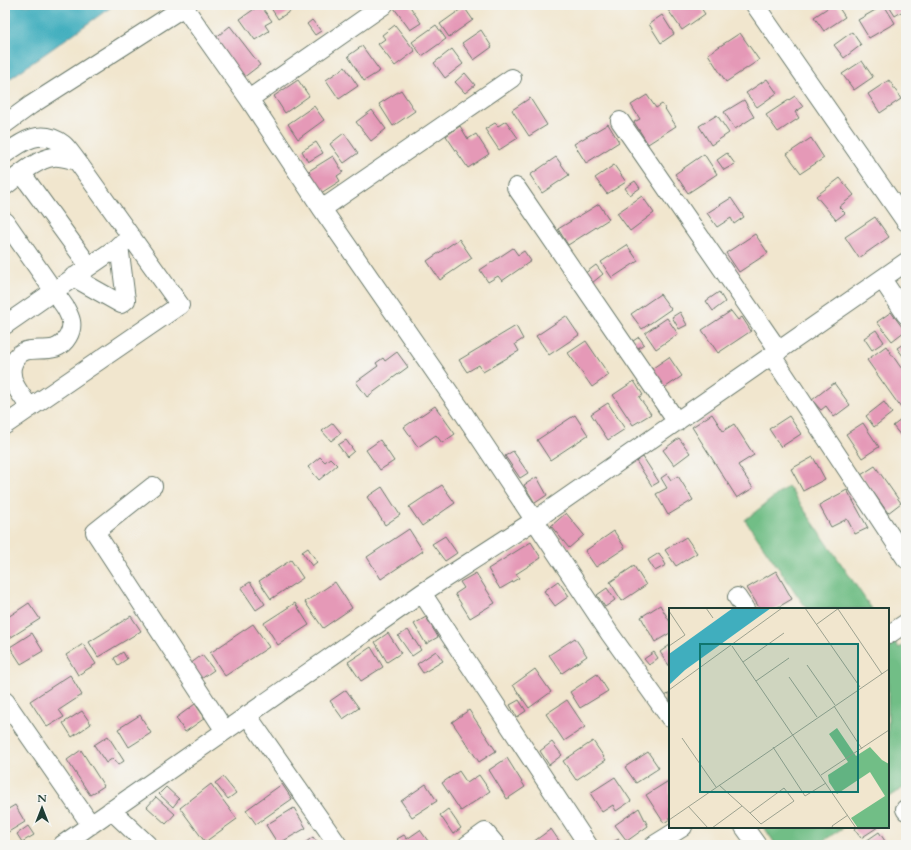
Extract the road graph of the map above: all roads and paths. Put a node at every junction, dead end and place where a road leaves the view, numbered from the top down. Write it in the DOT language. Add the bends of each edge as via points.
graph roads {
  1 [pos="384,5"];
  2 [pos="755,5"];
  3 [pos="185,6"];
  4 [pos="512,78"];
  5 [pos="249,99"];
  6 [pos="620,121"];
  7 [pos="5,124"];
  8 [pos="5,154"];
  9 [pos="77,161"];
  10 [pos="22,174"];
  11 [pos="5,186"];
  12 [pos="516,187"];
  13 [pos="322,209"];
  14 [pos="5,221"];
  15 [pos="906,222"];
  16 [pos="125,241"];
  17 [pos="906,262"];
  18 [pos="89,266"];
  19 [pos="73,277"];
  20 [pos="882,279"];
  21 [pos="54,291"];
  22 [pos="906,315"];
  23 [pos="5,325"];
  24 [pos="776,353"];
  25 [pos="30,408"];
  26 [pos="677,422"];
  27 [pos="5,425"];
  28 [pos="153,486"];
  29 [pos="536,520"];
  30 [pos="906,559"];
  31 [pos="422,593"];
  32 [pos="906,623"];
  33 [pos="889,634"];
  34 [pos="5,701"];
  35 [pos="247,715"];
  36 [pos="669,717"];
  37 [pos="225,731"];
  38 [pos="111,810"];
  39 [pos="91,825"];
  40 [pos="681,828"];
  41 [pos="745,828"];
  42 [pos="62,845"];
  43 [pos="148,845"];
  44 [pos="338,845"];
  45 [pos="467,845"];
  46 [pos="496,845"];
  47 [pos="588,845"];
  48 [pos="654,845"];
  49 [pos="757,845"];
  1 -- 5 [label="street"];
  2 -- 15 [label="street"];
  3 -- 5 [label="street"];
  3 -- 7 [label="street"];
  4 -- 13 [label="street"];
  5 -- 13 [label="street"];
  6 -- 24 [label="street"];
  8 -- 9 [label="street" via="25,140 36,136 64,144"];
  9 -- 10 [label="street" via="54,157 43,160"];
  9 -- 16 [label="street"];
  10 -- 11 [label="street"];
  10 -- 18 [label="street"];
  12 -- 26 [label="street"];
  13 -- 29 [label="street"];
  14 -- 21 [label="street"];
  16 -- 18 [label="street"];
  16 -- 19 [label="street" via="126,300 121,304"];
  16 -- 25 [label="street" via="180,305"];
  17 -- 20 [label="street"];
  18 -- 19 [label="street"];
  19 -- 21 [label="street"];
  20 -- 22 [label="street"];
  20 -- 24 [label="street"];
  21 -- 23 [label="street"];
  21 -- 25 [label="street" via="71,320 71,331 64,342 56,348 31,349 20,354 11,372 14,384"];
  24 -- 26 [label="street"];
  24 -- 30 [label="street"];
  25 -- 27 [label="street"];
  26 -- 29 [label="street"];
  28 -- 37 [label="street" via="95,532"];
  29 -- 31 [label="street"];
  29 -- 36 [label="street" via="610,634"];
  31 -- 35 [label="street"];
  31 -- 47 [label="street"];
  32 -- 33 [label="street"];
  34 -- 39 [label="street"];
  35 -- 37 [label="street"];
  35 -- 44 [label="street"];
  37 -- 38 [label="street"];
  38 -- 39 [label="street"];
  38 -- 43 [label="street"];
  39 -- 42 [label="street"];
  40 -- 48 [label="street"];
  41 -- 49 [label="street"];
  45 -- 46 [label="street" via="485,832"];
}
